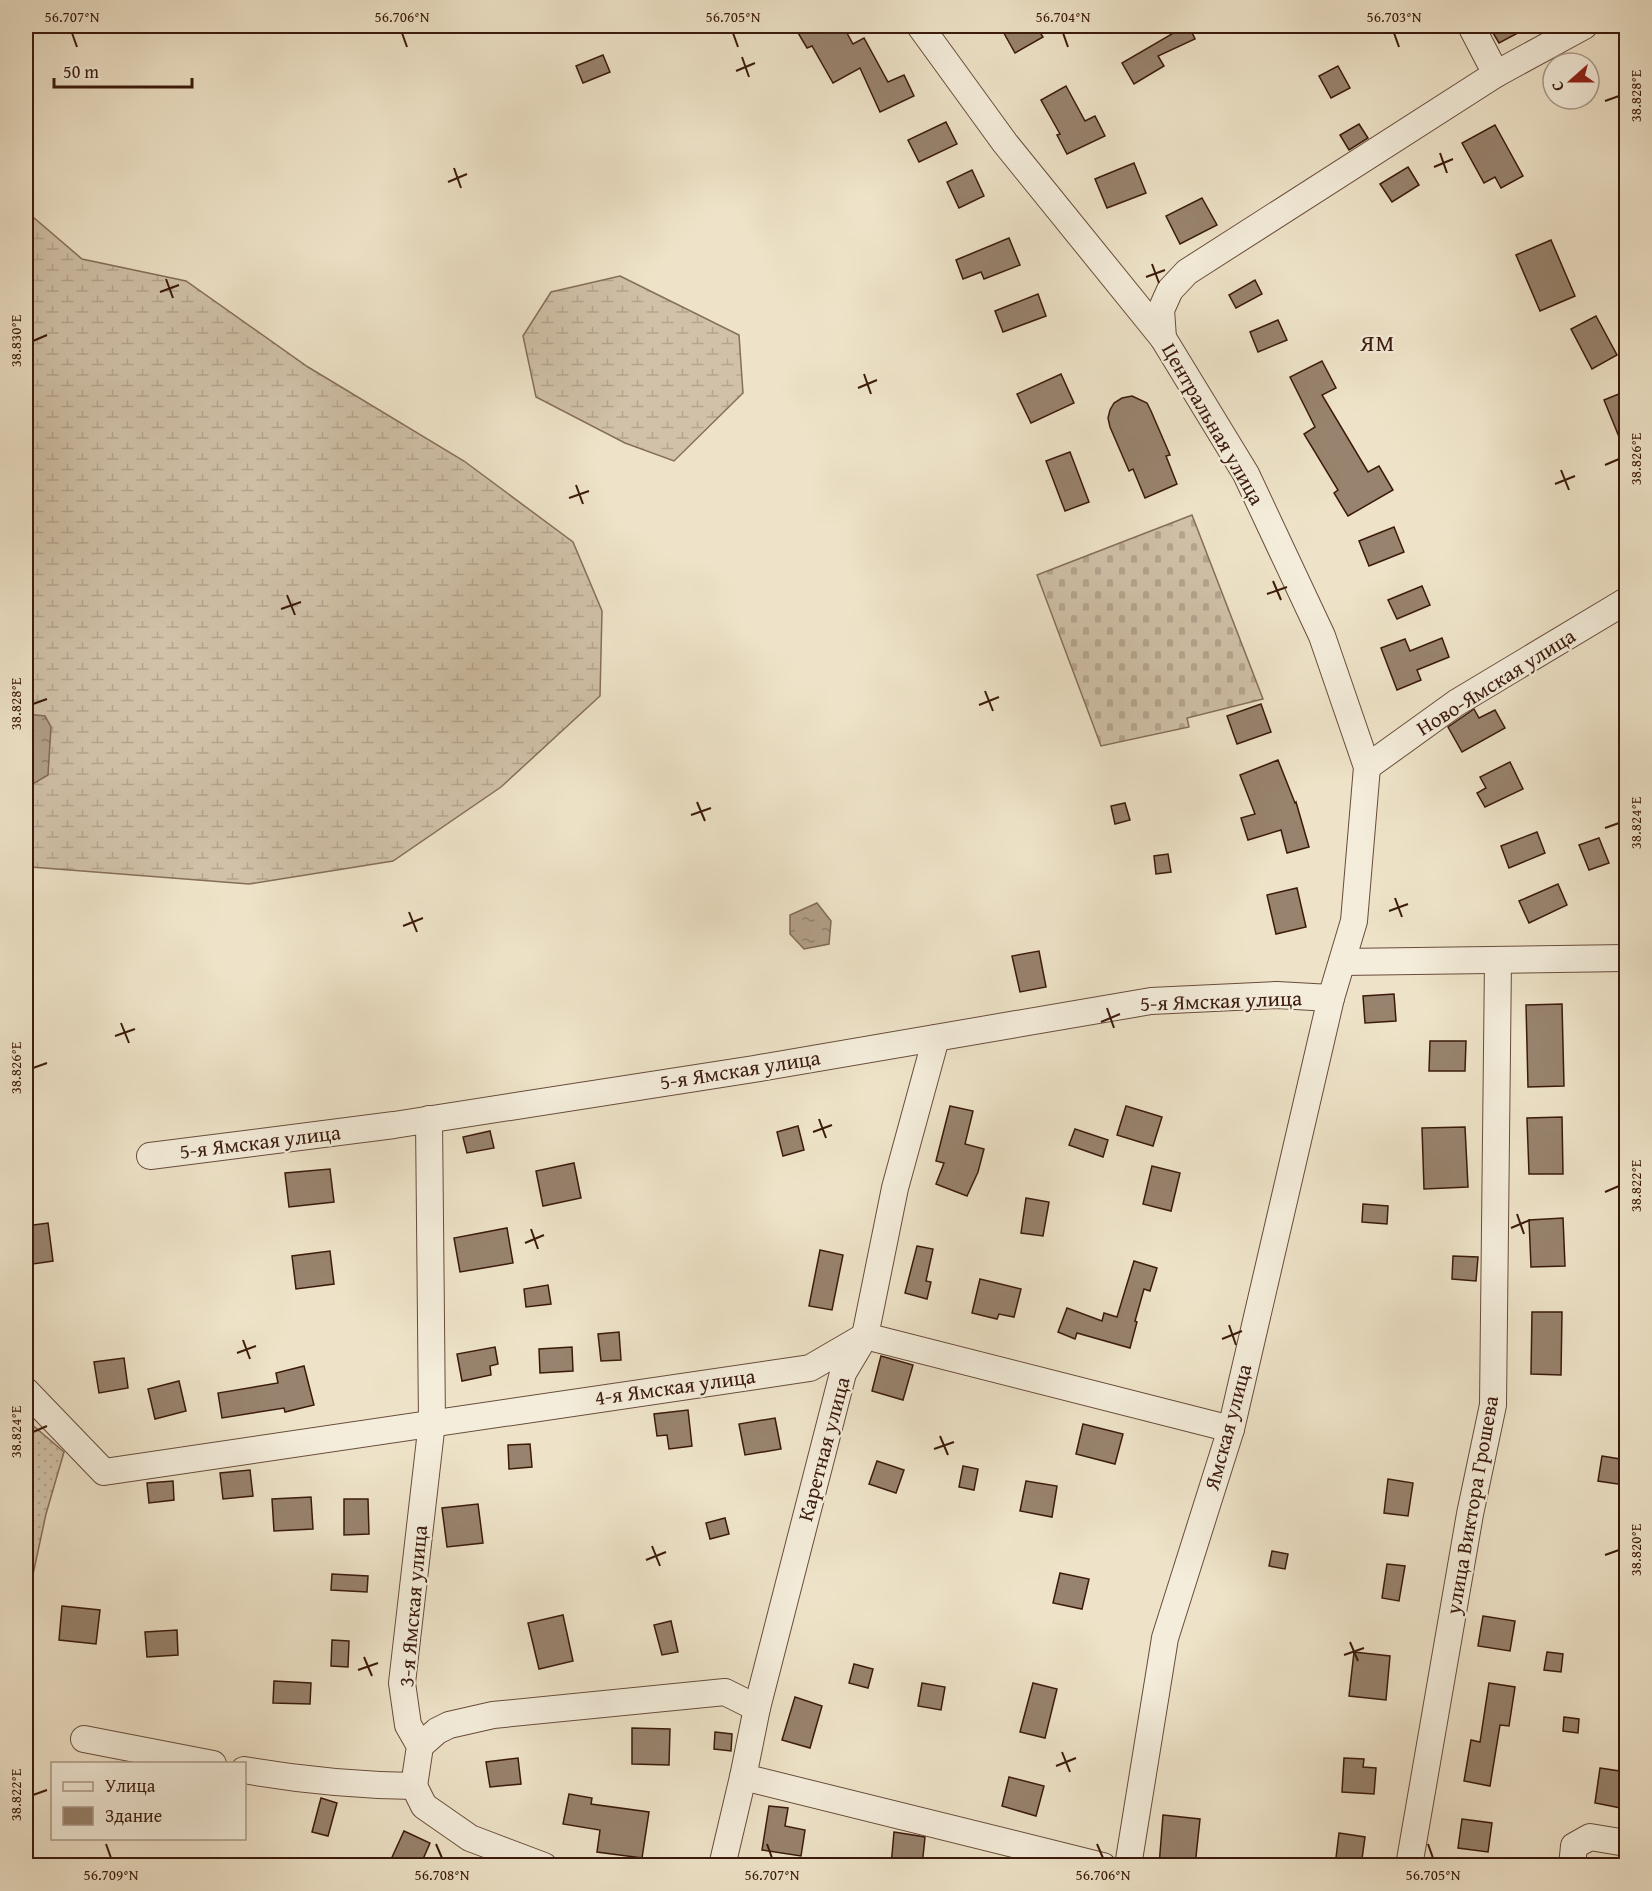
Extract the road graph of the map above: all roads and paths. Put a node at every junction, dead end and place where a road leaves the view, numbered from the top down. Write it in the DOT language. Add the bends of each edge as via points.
graph roads {
  1 [pos="920,26"];
  2 [pos="1471,26"];
  3 [pos="1584,26"];
  4 [pos="1496,74"];
  5 [pos="1162,338"];
  6 [pos="1626,601"];
  7 [pos="1367,767"];
  8 [pos="1354,921"];
  9 [pos="1626,958"];
  10 [pos="1498,960"];
  11 [pos="1342,962"];
  12 [pos="1331,998"];
  13 [pos="936,1038"];
  14 [pos="429,1119"];
  15 [pos="150,1156"];
  16 [pos="865,1336"];
  17 [pos="26,1391"];
  18 [pos="432,1422"];
  19 [pos="1231,1429"];
  20 [pos="757,1707"];
  21 [pos="84,1739"];
  22 [pos="420,1746"];
  23 [pos="203,1762"];
  24 [pos="246,1770"];
  25 [pos="743,1777"];
  26 [pos="414,1786"];
  27 [pos="1626,1843"];
  28 [pos="544,1866"];
  29 [pos="722,1866"];
  30 [pos="1103,1866"];
  31 [pos="1128,1866"];
  32 [pos="1408,1866"];
  33 [pos="1572,1866"];
  1 -- 5 [label="street, Центральная улица" via="1005,143"];
  2 -- 4 [label="street"];
  3 -- 4 [label="street"];
  4 -- 5 [label="street" via="1187,272 1170,291 1161,310"];
  5 -- 7 [label="street, Центральная улица" via="1246,474 1322,636"];
  6 -- 7 [label="street, Ново-Ямская улица" via="1456,703"];
  7 -- 8 [label="street, Центральная улица"];
  8 -- 11 [label="street, Ямская улица"];
  9 -- 10 [label="street"];
  10 -- 11 [label="street"];
  10 -- 32 [label="street, улица Виктора Грошева" via="1493,1405"];
  11 -- 12 [label="street, Ямская улица"];
  12 -- 13 [label="street, 5-я Ямская улица" via="1151,1001"];
  12 -- 19 [label="street, Ямская улица"];
  13 -- 14 [label="street, 5-я Ямская улица"];
  13 -- 16 [label="street, Каретная улица" via="895,1188"];
  14 -- 15 [label="street, 5-я Ямская улица"];
  14 -- 18 [label="street, 3-я Ямская улица"];
  16 -- 18 [label="street, 4-я Ямская улица" via="810,1368"];
  16 -- 19 [label="street"];
  16 -- 20 [label="street, Каретная улица" via="843,1373"];
  17 -- 18 [label="street, 4-я Ямская улица" via="104,1472"];
  18 -- 22 [label="street, 3-я Ямская улица" via="402,1683 408,1725"];
  19 -- 31 [label="street, Ямская улица" via="1165,1638"];
  20 -- 22 [label="street" via="725,1692 493,1715 449,1725"];
  20 -- 25 [label="street, Каретная улица"];
  21 -- 23 [label="street"];
  22 -- 26 [label="street"];
  24 -- 26 [label="street" via="290,1778"];
  25 -- 29 [label="street, Каретная улица"];
  25 -- 30 [label="street"];
  26 -- 28 [label="street" via="424,1806 470,1838"];
  27 -- 33 [label="street" via="1590,1837 1574,1846"];
}
